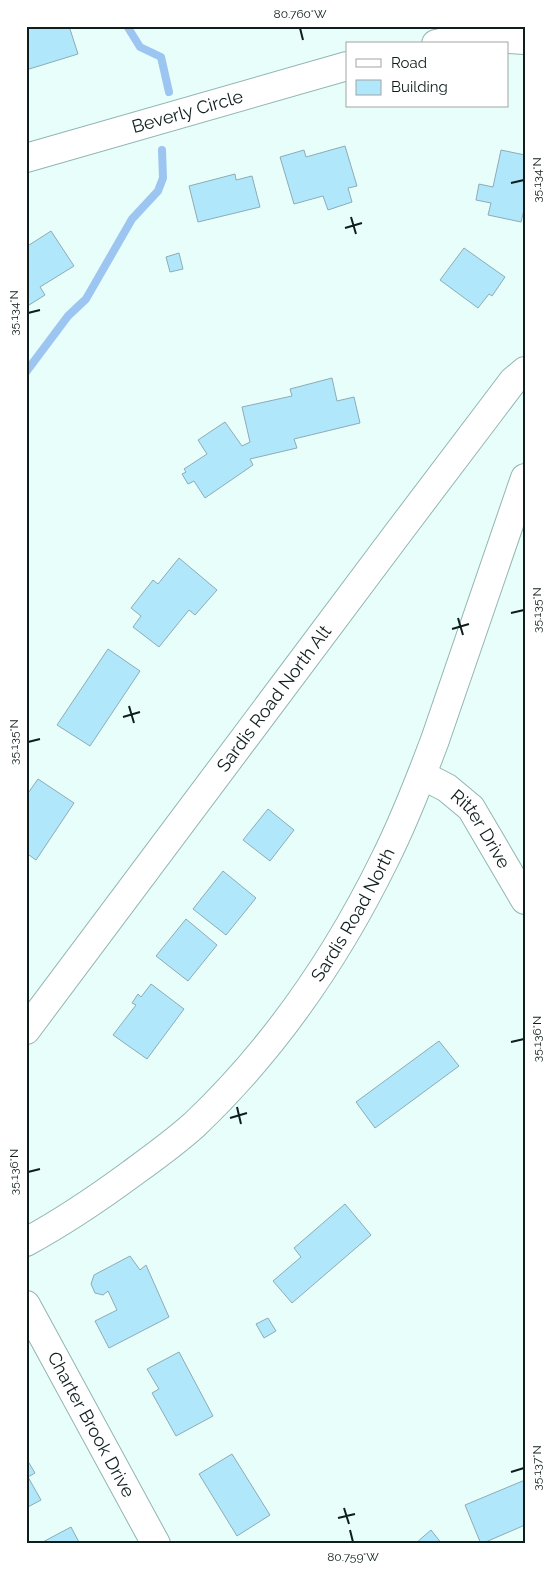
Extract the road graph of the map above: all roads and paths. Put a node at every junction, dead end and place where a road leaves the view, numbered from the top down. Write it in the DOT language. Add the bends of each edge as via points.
graph roads {
  1 [pos="525,40"];
  2 [pos="444,42"];
  3 [pos="346,66"];
  4 [pos="26,158"];
  5 [pos="525,371"];
  6 [pos="525,478"];
  7 [pos="422,775"];
  8 [pos="525,900"];
  9 [pos="26,1030"];
  10 [pos="26,1242"];
  11 [pos="26,1305"];
  12 [pos="156,1544"];
  1 -- 2 [label="street" via="491,37"];
  3 -- 4 [label="street, Beverly Circle"];
  5 -- 9 [label="street, Sardis Road North Alt" via="513,381 409,518"];
  6 -- 7 [label="street, Sardis Road North"];
  7 -- 8 [label="street, Ritter Drive" via="447,788 471,808"];
  7 -- 10 [label="street, Sardis Road North" via="385,859 344,935 290,1017 249,1067 168,1147 95,1200"];
  11 -- 12 [label="street, Charter Brook Drive"];
}
